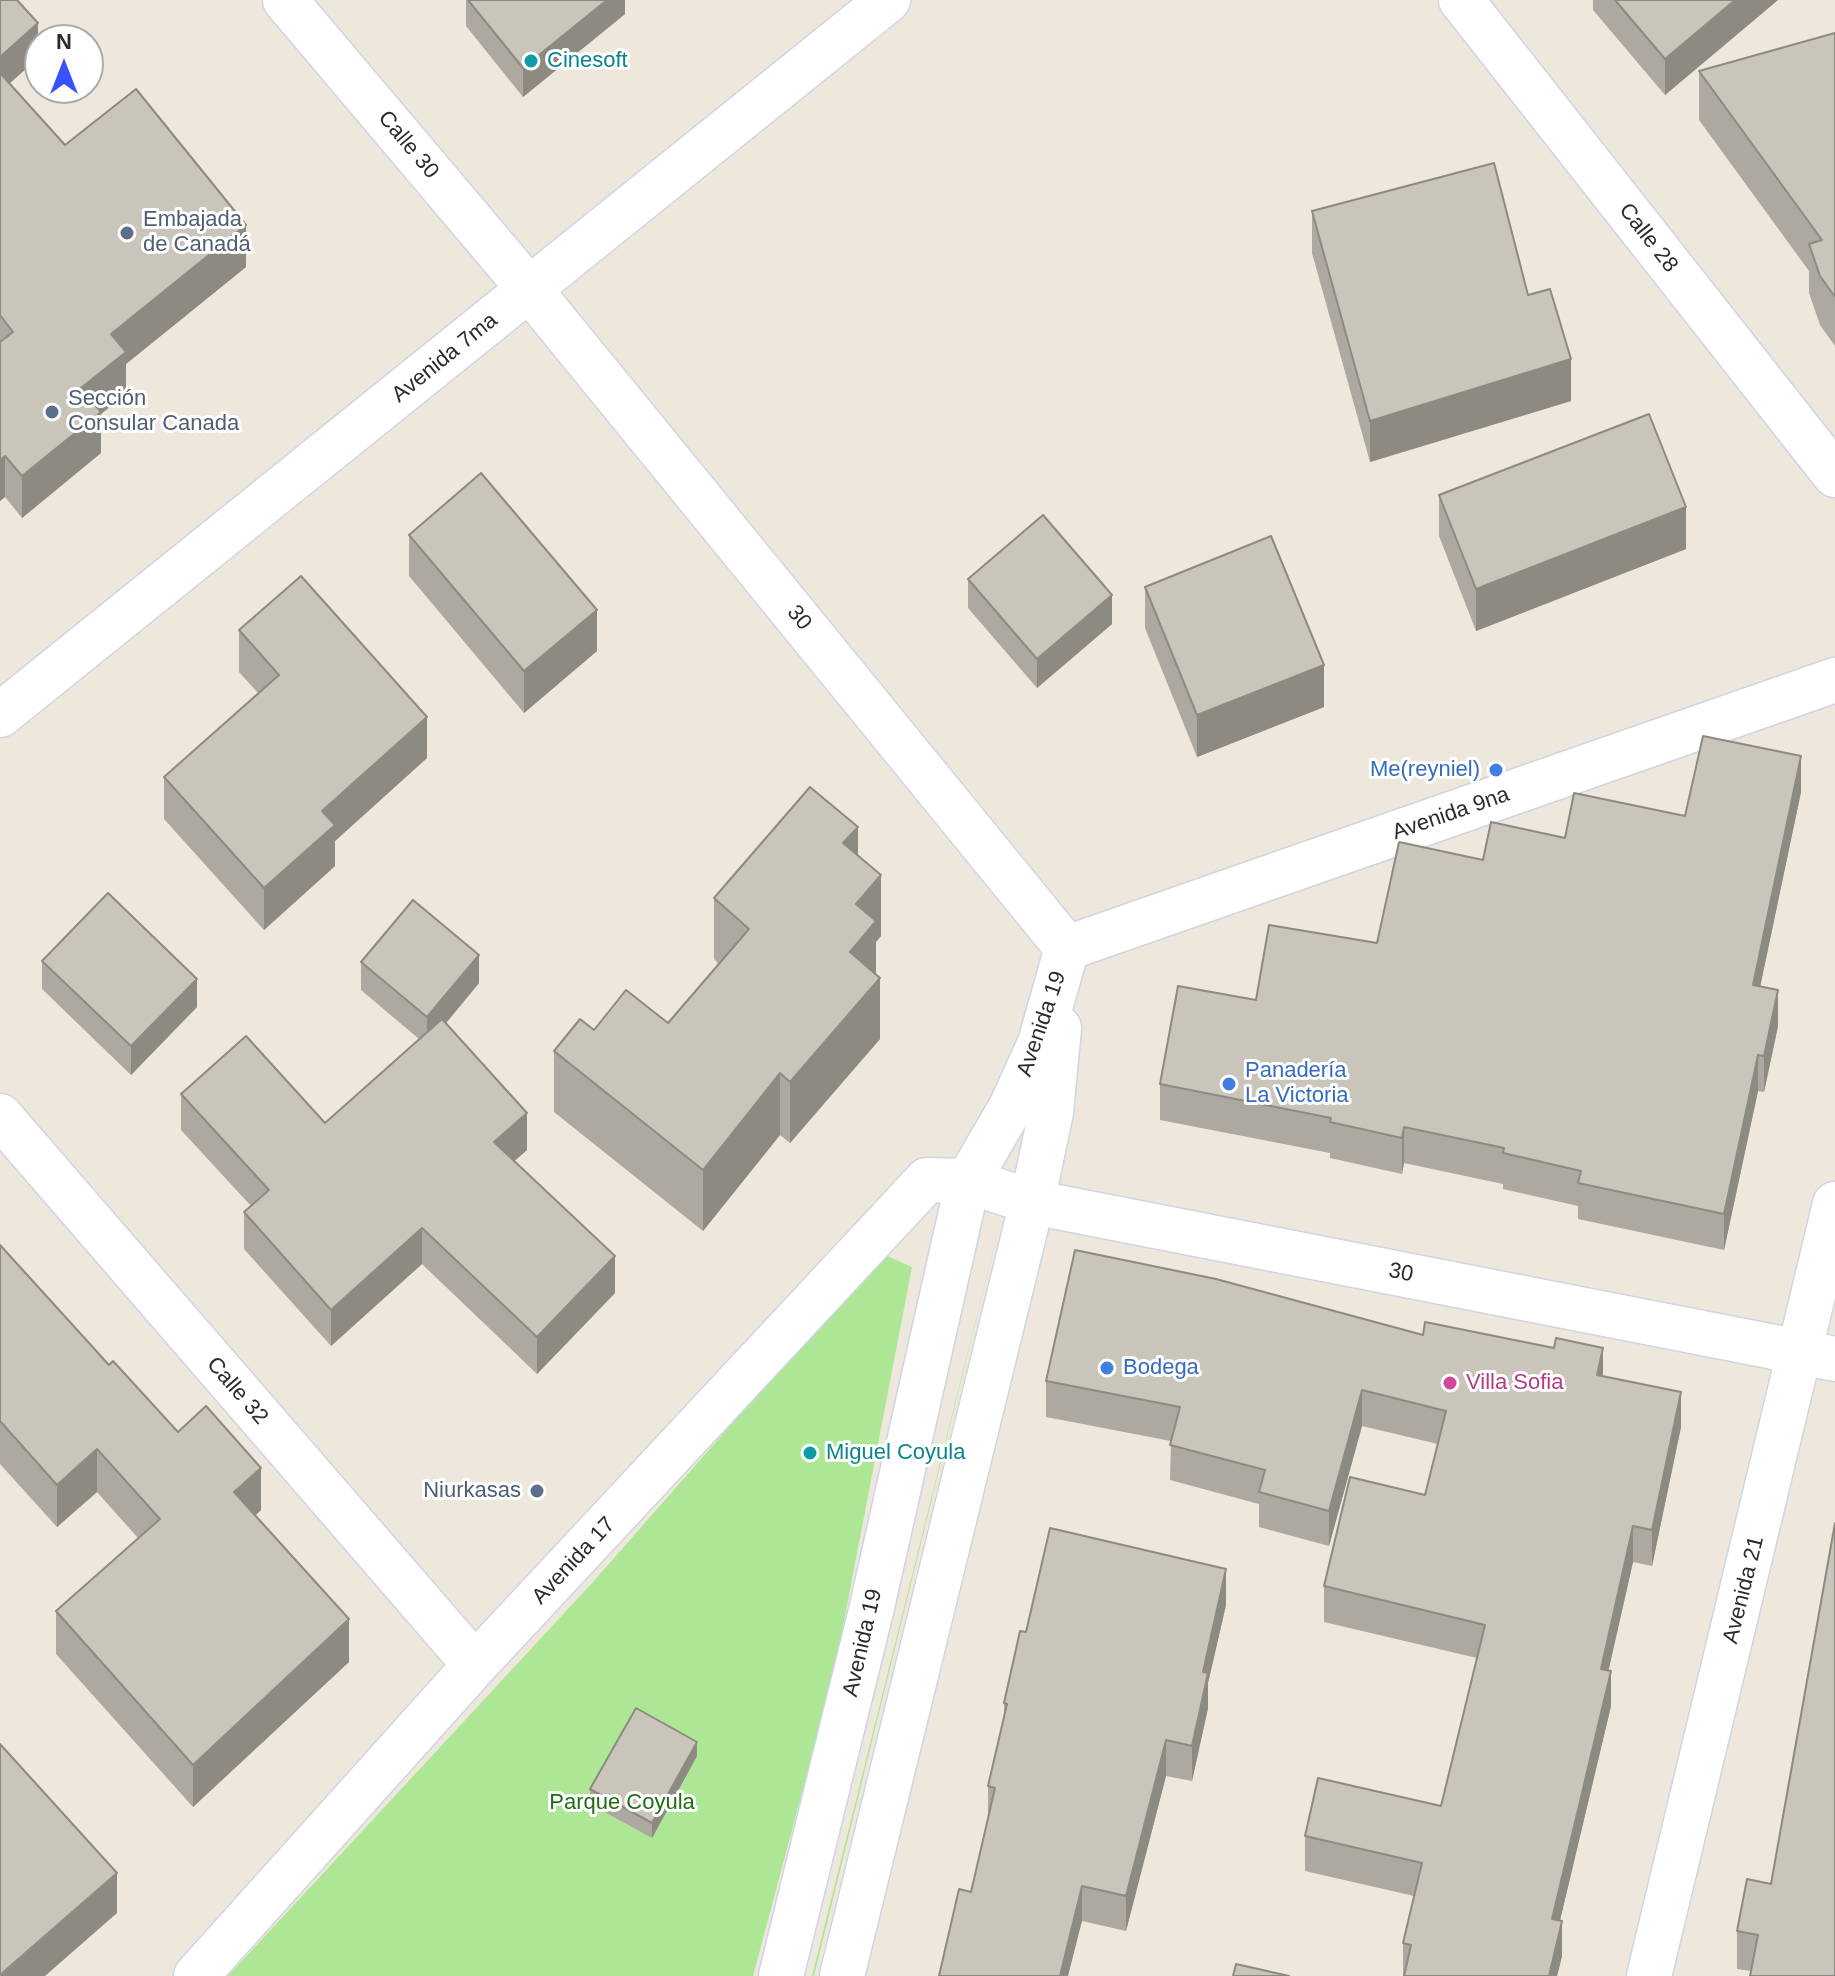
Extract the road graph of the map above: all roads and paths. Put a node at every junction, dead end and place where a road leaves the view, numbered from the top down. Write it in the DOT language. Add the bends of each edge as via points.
graph roads {
  1 [pos="285,0"];
  2 [pos="888,0"];
  3 [pos="1461,0"];
  4 [pos="530,290"];
  5 [pos="1835,475"];
  6 [pos="1835,680"];
  7 [pos="0,715"];
  8 [pos="1067,948"];
  9 [pos="0,1116"];
  10 [pos="968,1181"];
  11 [pos="1032,1202"];
  12 [pos="1835,1204"];
  13 [pos="1818,1355"];
  14 [pos="475,1665"];
  15 [pos="196,1976"];
  16 [pos="781,1976"];
  17 [pos="842,1976"];
  18 [pos="1649,1976"];
  1 -- 4 [label="street, Calle 30"];
  2 -- 4 [label="street, Avenida 7ma"];
  3 -- 5 [label="street, Calle 28"];
  4 -- 7 [label="street, Avenida 7ma"];
  4 -- 8 [label="street, 30"];
  6 -- 8 [label="street, Avenida 9na"];
  8 -- 10 [label="street, Avenida 19" via="1040,1043"];
  8 -- 11 [label="street, Avenida 19" via="1051,1112"];
  9 -- 14 [label="street, Calle 32"];
  10 -- 11 [label="street, 30"];
  10 -- 14 [label="street, Avenida 17" via="927,1180"];
  10 -- 16 [label="street, Avenida 19"];
  11 -- 13 [label="street, 30"];
  11 -- 17 [label="street, Avenida 19"];
  12 -- 13 [label="street, Avenida 21"];
  13 -- 18 [label="street, Avenida 21"];
  14 -- 15 [label="street, Avenida 17"];
}
